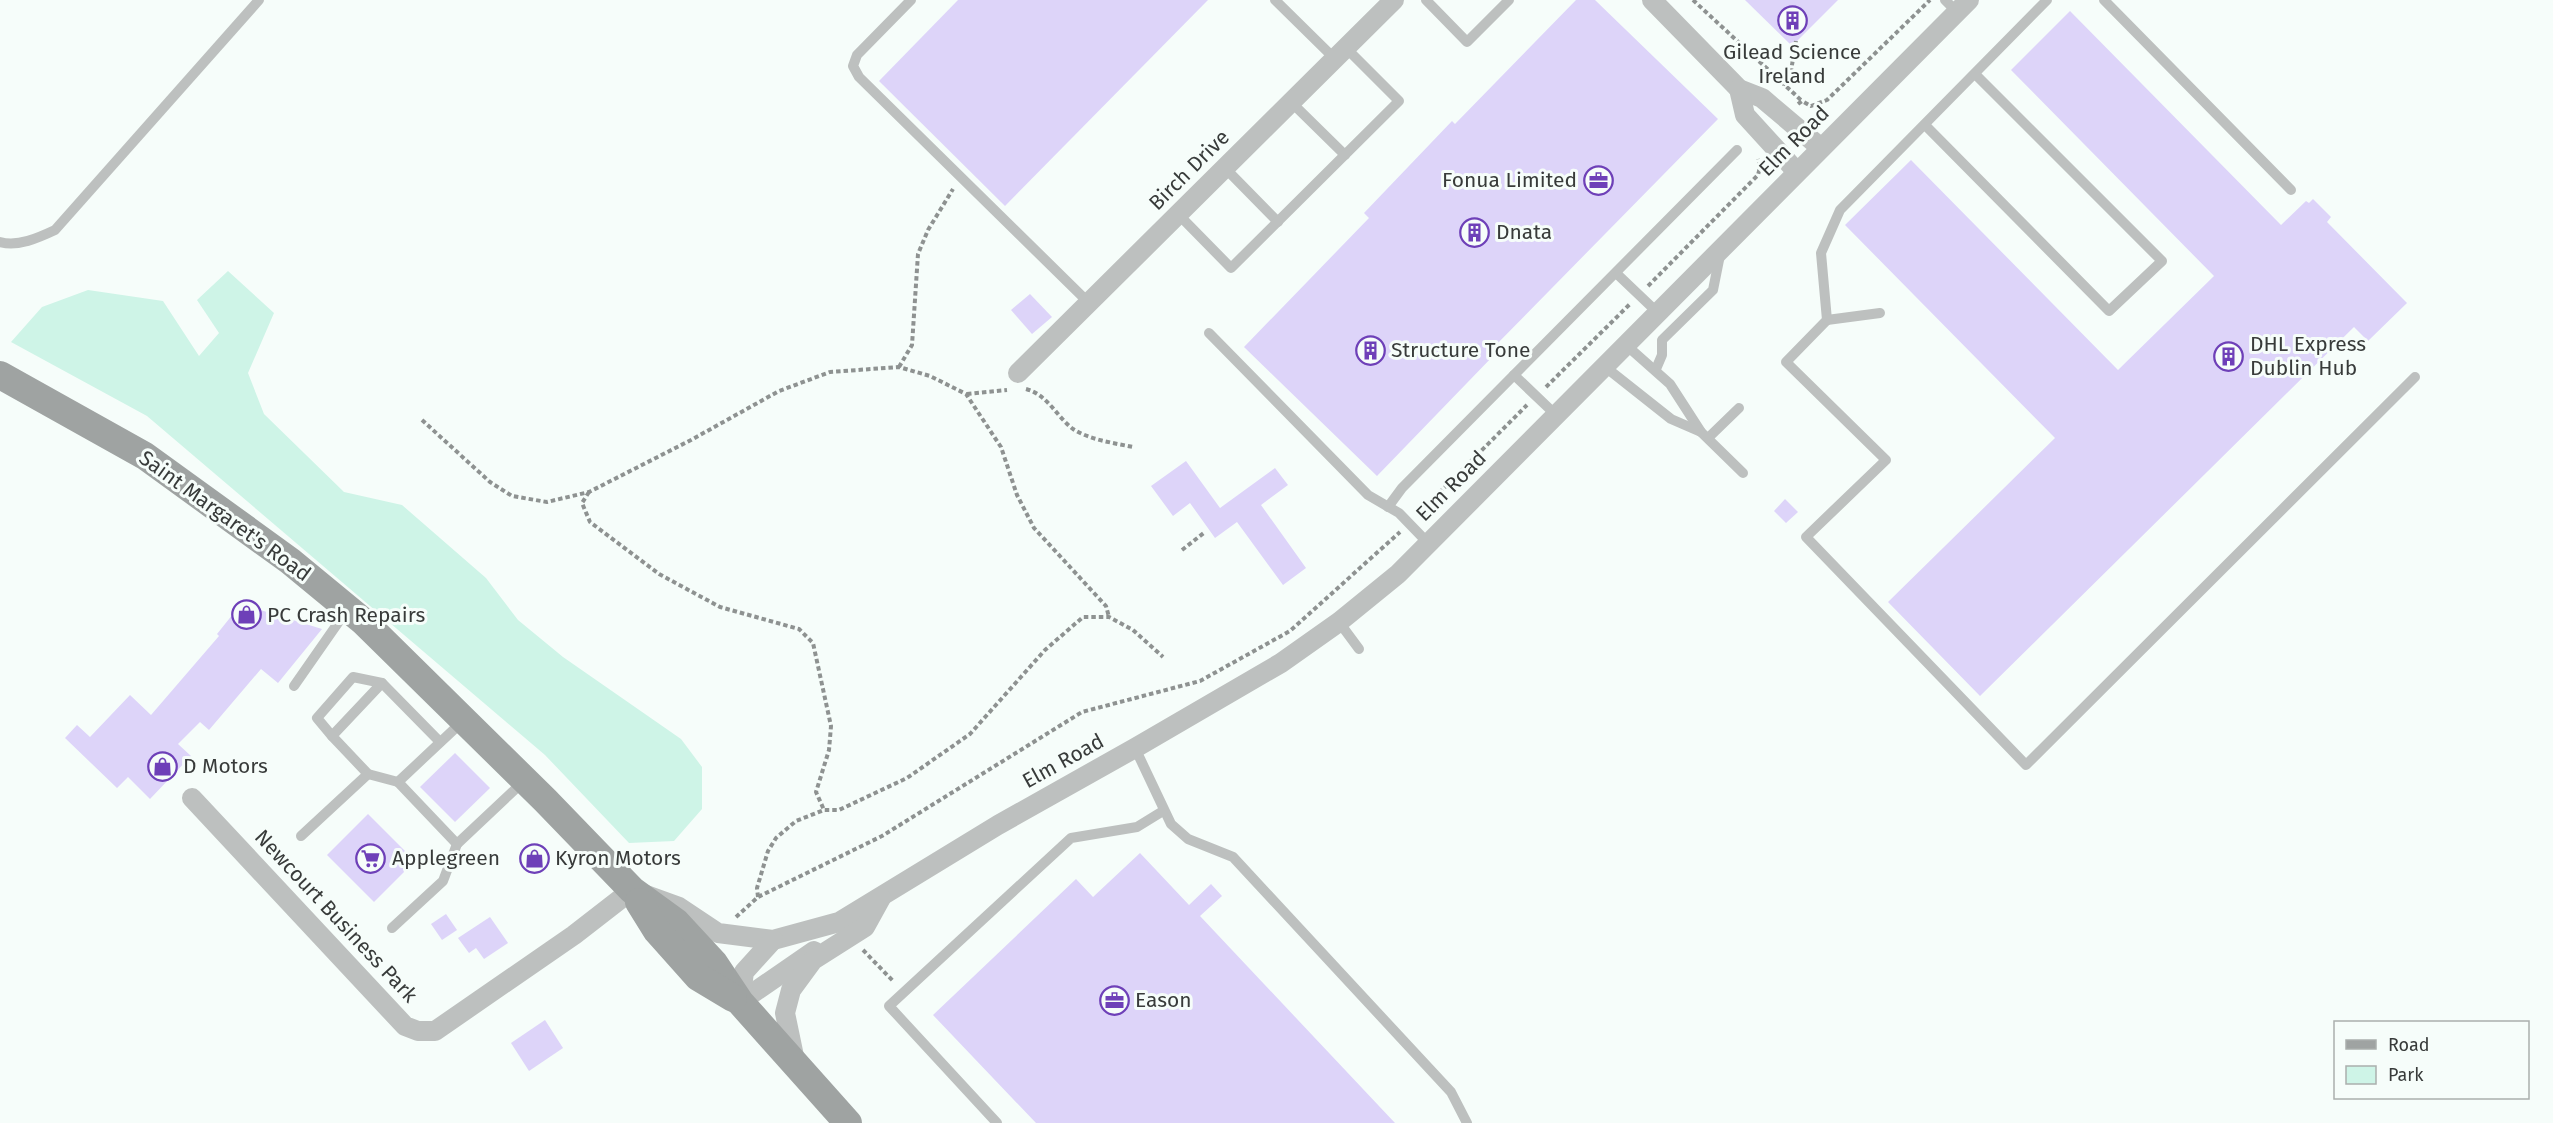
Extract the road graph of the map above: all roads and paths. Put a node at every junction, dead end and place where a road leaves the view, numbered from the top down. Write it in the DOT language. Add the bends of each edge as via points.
graph roads {
  1 [pos="260,0"];
  2 [pos="911,0"];
  3 [pos="1275,0"];
  4 [pos="1394,0"];
  5 [pos="1426,0"];
  6 [pos="1509,0"];
  7 [pos="1652,0"];
  8 [pos="1693,0"];
  9 [pos="2047,0"];
  10 [pos="2104,0"];
  11 [pos="1957,4"];
  12 [pos="1797,41"];
  13 [pos="1340,54"];
  14 [pos="1974,74"];
  15 [pos="1790,77"];
  16 [pos="1796,84"];
  17 [pos="1783,85"];
  18 [pos="1739,89"];
  19 [pos="1802,101"];
  20 [pos="1291,102"];
  21 [pos="1925,125"];
  22 [pos="1821,148"];
  23 [pos="1737,150"];
  24 [pos="1345,156"];
  25 [pos="1225,168"];
  26 [pos="1797,172"];
  27 [pos="957,183"];
  28 [pos="2291,190"];
  29 [pos="1178,214"];
  30 [pos="1278,222"];
  31 [pos="0,242"];
  32 [pos="1721,249"];
  33 [pos="1616,273"];
  34 [pos="1089,303"];
  35 [pos="1658,313"];
  36 [pos="1880,313"];
  37 [pos="1827,320"];
  38 [pos="1209,333"];
  39 [pos="1626,345"];
  40 [pos="1604,366"];
  41 [pos="899,367"];
  42 [pos="1656,369"];
  43 [pos="0,375"];
  44 [pos="1514,375"];
  45 [pos="2415,377"];
  46 [pos="1015,384"];
  47 [pos="966,394"];
  48 [pos="1739,408"];
  49 [pos="1556,415"];
  50 [pos="422,420"];
  51 [pos="1704,435"];
  52 [pos="1133,447"];
  53 [pos="1743,473"];
  54 [pos="589,492"];
  55 [pos="1388,507"];
  56 [pos="1205,532"];
  57 [pos="1428,543"];
  58 [pos="1182,550"];
  59 [pos="348,608"];
  60 [pos="1109,617"];
  61 [pos="1339,622"];
  62 [pos="1359,649"];
  63 [pos="1163,657"];
  64 [pos="382,683"];
  65 [pos="294,686"];
  66 [pos="464,720"];
  67 [pos="332,736"];
  68 [pos="440,742"];
  69 [pos="1135,748"];
  70 [pos="368,774"];
  71 [pos="525,780"];
  72 [pos="398,782"];
  73 [pos="192,798"];
  74 [pos="824,810"];
  75 [pos="1163,811"];
  76 [pos="301,836"];
  77 [pos="457,844"];
  78 [pos="632,890"];
  79 [pos="882,896"];
  80 [pos="758,897"];
  81 [pos="839,922"];
  82 [pos="392,928"];
  83 [pos="773,940"];
  84 [pos="859,946"];
  85 [pos="904,992"];
  86 [pos="740,1002"];
  87 [pos="795,1062"];
  88 [pos="848,1123"];
  89 [pos="997,1123"];
  90 [pos="1467,1123"];
  1 -- 31 [label="lane" via="54,230 34,239"];
  2 -- 34 [label="lane" via="857,55 854,66 859,77"];
  3 -- 13 [label="lane"];
  4 -- 13 [label="street, Birch Drive"];
  5 -- 6 [label="lane" via="1467,42"];
  7 -- 18 [label="street"];
  8 -- 17 [label="path"];
  9 -- 14 [label="lane"];
  10 -- 28 [label="lane"];
  11 -- 22 [label="street, Elm Road"];
  12 -- 15 [label="path"];
  13 -- 20 [label="street, Birch Drive"];
  13 -- 24 [label="lane" via="1399,101"];
  14 -- 21 [label="lane"];
  14 -- 21 [label="lane" via="2162,261 2109,311"];
  15 -- 16 [label="path"];
  15 -- 17 [label="path"];
  17 -- 19 [label="path"];
  18 -- 22 [label="street" via="1762,98"];
  18 -- 26 [label="street" via="1745,115"];
  20 -- 24 [label="lane"];
  20 -- 25 [label="street, Birch Drive"];
  21 -- 37 [label="lane" via="1840,210 1821,253"];
  22 -- 26 [label="street, Elm Road"];
  23 -- 33 [label="lane"];
  24 -- 30 [label="lane"];
  25 -- 29 [label="street, Birch Drive"];
  25 -- 30 [label="lane"];
  26 -- 32 [label="street, Elm Road"];
  27 -- 41 [label="path" via="918,254 912,345"];
  29 -- 30 [label="lane" via="1231,268"];
  29 -- 34 [label="street, Birch Drive"];
  32 -- 35 [label="street, Elm Road"];
  32 -- 42 [label="lane" via="1713,290 1662,340 1662,355"];
  33 -- 35 [label="lane"];
  33 -- 44 [label="lane"];
  34 -- 46 [label="street, Birch Drive"];
  35 -- 39 [label="street, Elm Road"];
  36 -- 37 [label="lane"];
  37 -- 45 [label="lane" via="1786,362 1886,460 1806,537 2026,765"];
  38 -- 55 [label="lane" via="1368,495"];
  39 -- 40 [label="street, Elm Road"];
  39 -- 42 [label="lane"];
  40 -- 49 [label="street, Elm Road"];
  40 -- 51 [label="lane" via="1671,419"];
  41 -- 47 [label="path" via="930,376"];
  41 -- 54 [label="path" via="830,372 779,391"];
  42 -- 51 [label="lane"];
  43 -- 59 [label="main road, Saint Margaret's Road" via="145,456"];
  44 -- 49 [label="lane"];
  44 -- 55 [label="lane"];
  46 -- 47 [label="path"];
  46 -- 52 [label="path" via="1044,398 1074,429"];
  47 -- 60 [label="path" via="1000,447 1034,528 1106,606"];
  48 -- 51 [label="lane"];
  49 -- 57 [label="street, Elm Road"];
  50 -- 54 [label="path" via="490,482 512,496 547,502"];
  51 -- 53 [label="lane"];
  54 -- 74 [label="path" via="582,504 590,522 659,574 720,607 799,629 813,643 831,726 830,750 816,792"];
  55 -- 57 [label="lane" via="1400,513"];
  56 -- 58 [label="path"];
  57 -- 61 [label="street, Elm Road" via="1398,574"];
  59 -- 65 [label="lane"];
  59 -- 66 [label="main road, Saint Margaret's Road"];
  60 -- 63 [label="path" via="1133,630"];
  60 -- 74 [label="path" via="1083,617 1045,650 970,734 907,777 839,810"];
  61 -- 62 [label="lane"];
  61 -- 69 [label="street, Elm Road" via="1281,663"];
  64 -- 67 [label="lane"];
  64 -- 67 [label="lane" via="353,677 317,718"];
  64 -- 68 [label="lane"];
  66 -- 68 [label="lane"];
  66 -- 71 [label="main road, Saint Margaret's Road"];
  67 -- 70 [label="lane"];
  68 -- 72 [label="lane"];
  69 -- 75 [label="lane"];
  69 -- 79 [label="street, Elm Road"];
  70 -- 72 [label="lane"];
  70 -- 76 [label="lane"];
  71 -- 77 [label="lane"];
  71 -- 78 [label="main road, Saint Margaret's Road"];
  72 -- 77 [label="lane"];
  73 -- 78 [label="street, Newcourt Business Park" via="405,1026 418,1031 435,1031"];
  74 -- 80 [label="path" via="796,821 776,838 768,851"];
  75 -- 85 [label="lane" via="1137,827 1071,838"];
  75 -- 90 [label="lane" via="1188,839 1233,857 1451,1092"];
  77 -- 82 [label="lane" via="443,881"];
  78 -- 83 [label="street, Elm Road" via="680,907 718,933"];
  78 -- 86 [label="main road, Saint Margaret's Road" via="657,931 698,977"];
  79 -- 81 [label="street, Elm Road"];
  79 -- 87 [label="street, Elm Road" via="865,927 813,960 791,990 785,1013"];
  81 -- 83 [label="street, Elm Road"];
  81 -- 86 [label="street, Elm Road" via="818,948"];
  83 -- 86 [label="street" via="744,972"];
  84 -- 85 [label="path"];
  85 -- 89 [label="lane" via="889,1006"];
  86 -- 87 [label="main road, Saint Margaret's Road"];
  87 -- 88 [label="main road, Saint Margaret's Road"];
}
